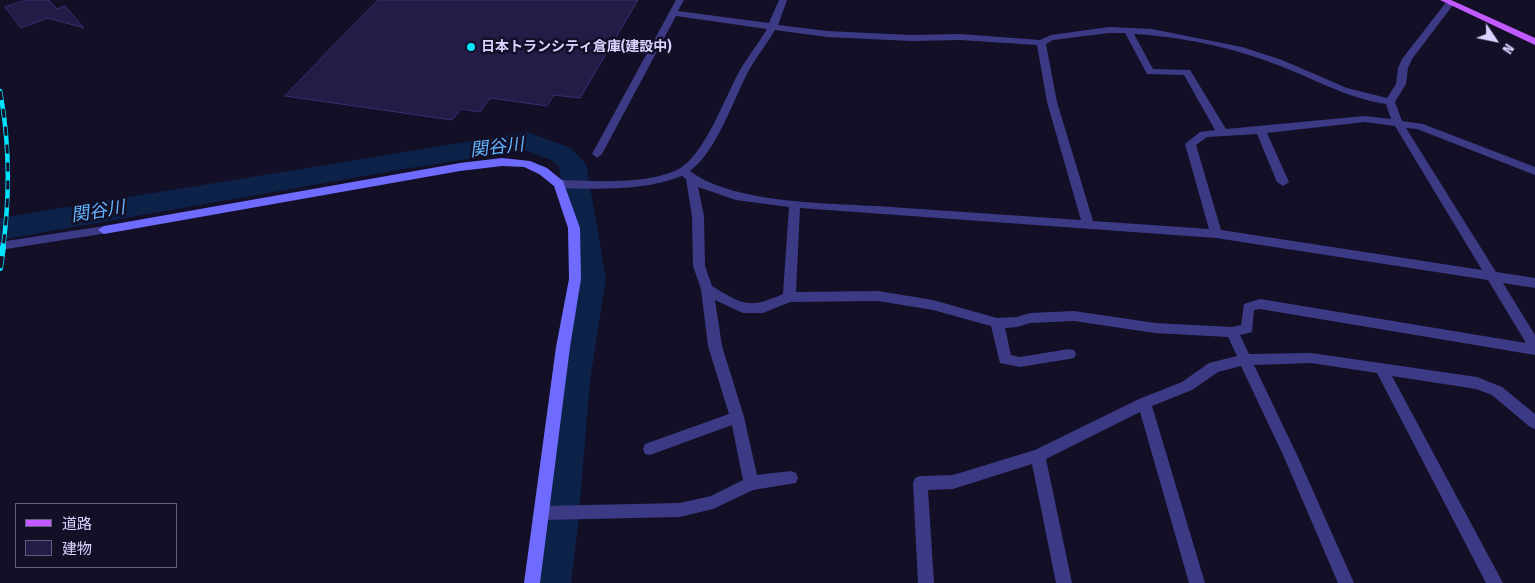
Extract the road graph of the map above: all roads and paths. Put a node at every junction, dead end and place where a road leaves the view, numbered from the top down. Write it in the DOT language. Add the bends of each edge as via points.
graph roads {
  1 [pos="680,0"];
  2 [pos="783,0"];
  3 [pos="1447,1"];
  4 [pos="672,13"];
  5 [pos="773,25"];
  6 [pos="1128,31"];
  7 [pos="1535,42"];
  8 [pos="1042,43"];
  9 [pos="1390,102"];
  10 [pos="1398,123"];
  11 [pos="1261,130"];
  12 [pos="1222,132"];
  13 [pos="597,154"];
  14 [pos="1535,171"];
  15 [pos="688,175"];
  16 [pos="1282,182"];
  17 [pos="564,184"];
  18 [pos="795,204"];
  19 [pos="1088,224"];
  20 [pos="104,230"];
  21 [pos="1216,234"];
  22 [pos="0,246"];
  23 [pos="1493,276"];
  24 [pos="1535,283"];
  25 [pos="707,289"];
  26 [pos="789,297"];
  27 [pos="997,323"];
  28 [pos="1232,332"];
  29 [pos="1535,348"];
  30 [pos="1069,354"];
  31 [pos="1245,360"];
  32 [pos="1380,367"];
  33 [pos="1144,404"];
  34 [pos="737,417"];
  35 [pos="1535,423"];
  36 [pos="650,449"];
  37 [pos="1038,456"];
  38 [pos="791,478"];
  39 [pos="751,483"];
  40 [pos="555,512"];
  41 [pos="532,583"];
  42 [pos="926,583"];
  43 [pos="1064,583"];
  44 [pos="1197,583"];
  45 [pos="1346,583"];
  46 [pos="1496,583"];
  1 -- 4 [label="street"];
  2 -- 5 [label="street"];
  3 -- 7 [label="main road"];
  3 -- 9 [label="street" via="1407,59 1401,84"];
  4 -- 5 [label="street"];
  4 -- 13 [label="street"];
  5 -- 8 [label="street" via="827,34 960,37"];
  5 -- 15 [label="street"];
  6 -- 8 [label="street" via="1070,35"];
  6 -- 9 [label="street" via="1152,32 1239,49 1279,62 1343,90"];
  6 -- 12 [label="street" via="1150,72 1187,72"];
  8 -- 19 [label="street" via="1052,102"];
  9 -- 10 [label="street"];
  10 -- 11 [label="street" via="1365,119"];
  10 -- 14 [label="street" via="1419,126"];
  10 -- 23 [label="street"];
  11 -- 12 [label="street"];
  11 -- 16 [label="street"];
  12 -- 21 [label="street" via="1204,134 1190,144"];
  15 -- 17 [label="street" via="641,183"];
  15 -- 18 [label="street" via="703,185 730,193"];
  15 -- 25 [label="street" via="698,216 699,266"];
  17 -- 20 [label="street" via="526,164 502,162 460,166"];
  17 -- 40 [label="street" via="574,228 575,279 563,347"];
  18 -- 19 [label="street"];
  18 -- 26 [label="street"];
  19 -- 21 [label="street"];
  20 -- 22 [label="street"];
  21 -- 23 [label="street"];
  23 -- 24 [label="street"];
  23 -- 29 [label="street"];
  25 -- 26 [label="street" via="743,308 763,308"];
  25 -- 34 [label="street" via="715,346"];
  26 -- 27 [label="street" via="878,296 933,305"];
  27 -- 28 [label="street" via="1074,316 1155,328"];
  27 -- 30 [label="street" via="1006,359 1020,362"];
  28 -- 29 [label="street" via="1247,328 1248,307 1260,304"];
  28 -- 31 [label="street"];
  31 -- 32 [label="street" via="1310,358"];
  31 -- 33 [label="street" via="1214,367 1187,386"];
  31 -- 45 [label="street"];
  32 -- 35 [label="street" via="1477,383 1497,391"];
  32 -- 46 [label="street"];
  33 -- 37 [label="street"];
  33 -- 44 [label="street"];
  34 -- 36 [label="street"];
  34 -- 39 [label="street"];
  37 -- 42 [label="street" via="953,482 920,483"];
  37 -- 43 [label="street"];
  38 -- 39 [label="street"];
  39 -- 40 [label="street" via="713,502 680,510"];
  40 -- 41 [label="street"];
}
